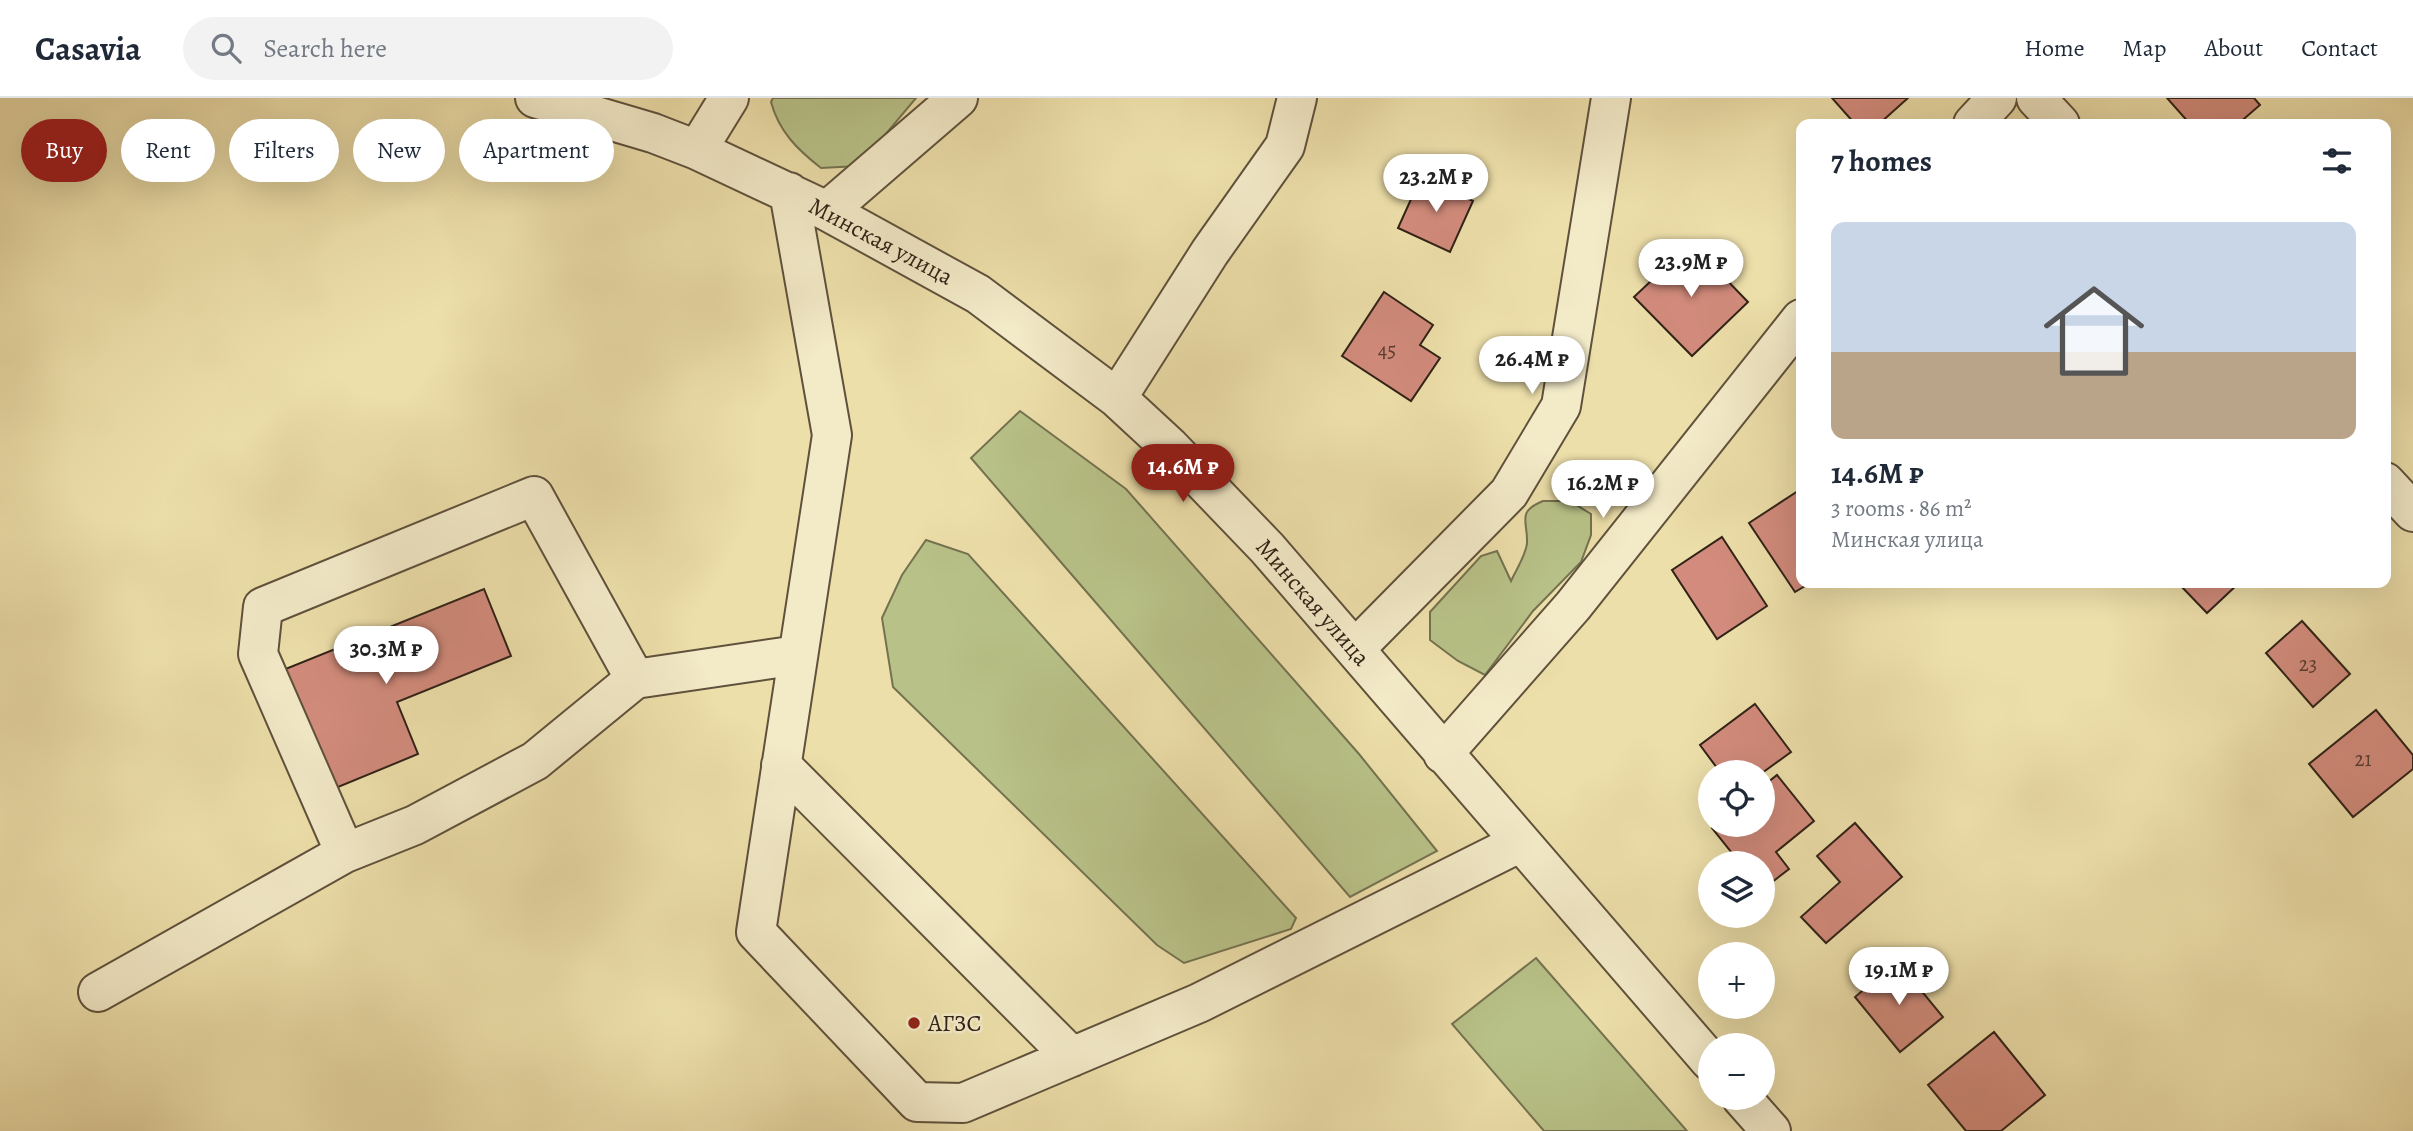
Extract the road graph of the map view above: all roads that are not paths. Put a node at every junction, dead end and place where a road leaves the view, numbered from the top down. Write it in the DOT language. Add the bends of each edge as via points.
graph roads {
  1 [pos="534,98"];
  2 [pos="729,98"];
  3 [pos="958,98"];
  4 [pos="1297,98"];
  5 [pos="1611,98"];
  6 [pos="1997,98"];
  7 [pos="2036,98"];
  8 [pos="1978,119"];
  9 [pos="2055,119"];
  10 [pos="697,150"];
  11 [pos="789,192"];
  12 [pos="827,211"];
  13 [pos="1796,325"];
  14 [pos="1117,398"];
  15 [pos="2391,488"];
  16 [pos="2413,512"];
  17 [pos="1355,649"];
  18 [pos="798,655"];
  19 [pos="635,680"];
  20 [pos="1443,754"];
  21 [pos="781,765"];
  22 [pos="1519,843"];
  23 [pos="345,853"];
  24 [pos="98,992"];
  25 [pos="1698,1047"];
  26 [pos="1072,1057"];
  27 [pos="1752,1110"];
  28 [pos="1770,1131"];
  1 -- 10 [label="street, Минская улица"];
  2 -- 10 [label="street"];
  3 -- 12 [label="street"];
  4 -- 14 [label="street" via="1285,146 1210,252"];
  5 -- 17 [label="street" via="1561,406 1509,493"];
  6 -- 8 [label="street"];
  7 -- 9 [label="street"];
  10 -- 11 [label="street, Минская улица"];
  11 -- 12 [label="street, Минская улица"];
  11 -- 18 [label="street" via="832,435"];
  12 -- 14 [label="street, Минская улица" via="978,294"];
  13 -- 20 [label="street" via="1573,606"];
  14 -- 17 [label="street, Минская улица" via="1267,548"];
  15 -- 16 [label="street"];
  17 -- 20 [label="street, Минская улица"];
  18 -- 19 [label="street"];
  18 -- 21 [label="street"];
  19 -- 23 [label="street" via="535,761 415,825"];
  19 -- 23 [label="street" via="534,496 262,607 258,654"];
  20 -- 22 [label="street, Минская улица"];
  21 -- 26 [label="street"];
  21 -- 26 [label="street" via="756,932 917,1102 963,1103"];
  22 -- 25 [label="street, Минская улица"];
  22 -- 26 [label="street" via="1199,1003"];
  23 -- 24 [label="street"];
  27 -- 28 [label="street"];
}
